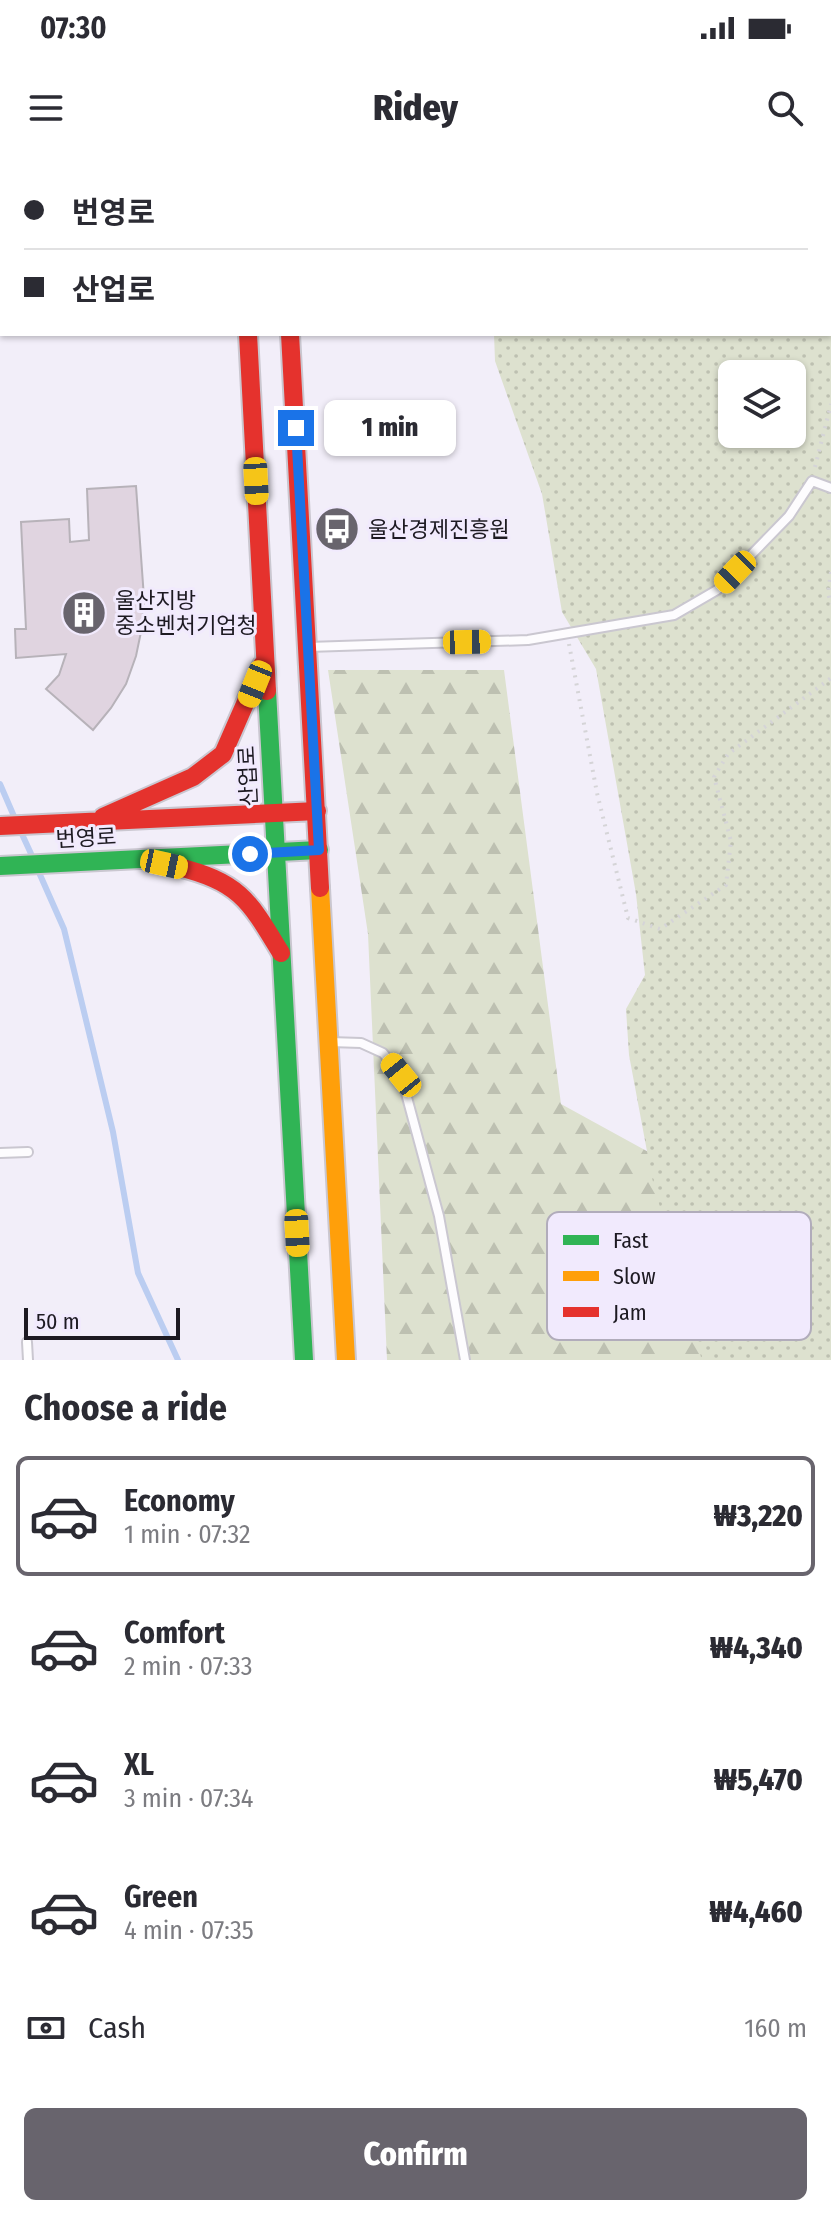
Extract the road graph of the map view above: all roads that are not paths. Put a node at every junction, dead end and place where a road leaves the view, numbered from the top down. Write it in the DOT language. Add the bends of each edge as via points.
graph roads {
  1 [pos="248,336"];
  2 [pos="290,336"];
  3 [pos="831,488"];
  4 [pos="308,647"];
  5 [pos="266,656"];
  6 [pos="317,811"];
  7 [pos="274,813"];
  8 [pos="92,822"];
  9 [pos="0,826"];
  10 [pos="319,850"];
  11 [pos="277,853"];
  12 [pos="142,859"];
  13 [pos="0,866"];
  14 [pos="283,956"];
  15 [pos="329,1042"];
  16 [pos="28,1152"];
  17 [pos="0,1153"];
  18 [pos="27,1342"];
  19 [pos="28,1360"];
  20 [pos="304,1360"];
  21 [pos="346,1360"];
  22 [pos="465,1360"];
  1 -- 5 [label="main road, 산업로"];
  2 -- 4 [label="main road"];
  3 -- 4 [label="lane" via="812,481 789,516 717,590 674,615 528,640"];
  4 -- 6 [label="main road"];
  5 -- 7 [label="main road, 산업로"];
  5 -- 8 [label="main road" via="223,754 167,791"];
  6 -- 7 [label="main road, 번영로"];
  6 -- 10 [label="main road"];
  7 -- 8 [label="main road, 번영로"];
  7 -- 11 [label="main road, 산업로"];
  8 -- 9 [label="main road, 번영로"];
  10 -- 11 [label="main road, 번영로"];
  10 -- 15 [label="main road"];
  11 -- 12 [label="main road, 번영로"];
  11 -- 14 [label="main road, 산업로"];
  12 -- 13 [label="main road, 번영로"];
  12 -- 14 [label="main road" via="207,873 239,889"];
  14 -- 20 [label="main road, 산업로"];
  15 -- 21 [label="main road"];
  15 -- 22 [label="lane" via="365,1045 383,1053 401,1075 439,1216"];
  16 -- 17 [label="lane"];
  18 -- 19 [label="lane"];
}
